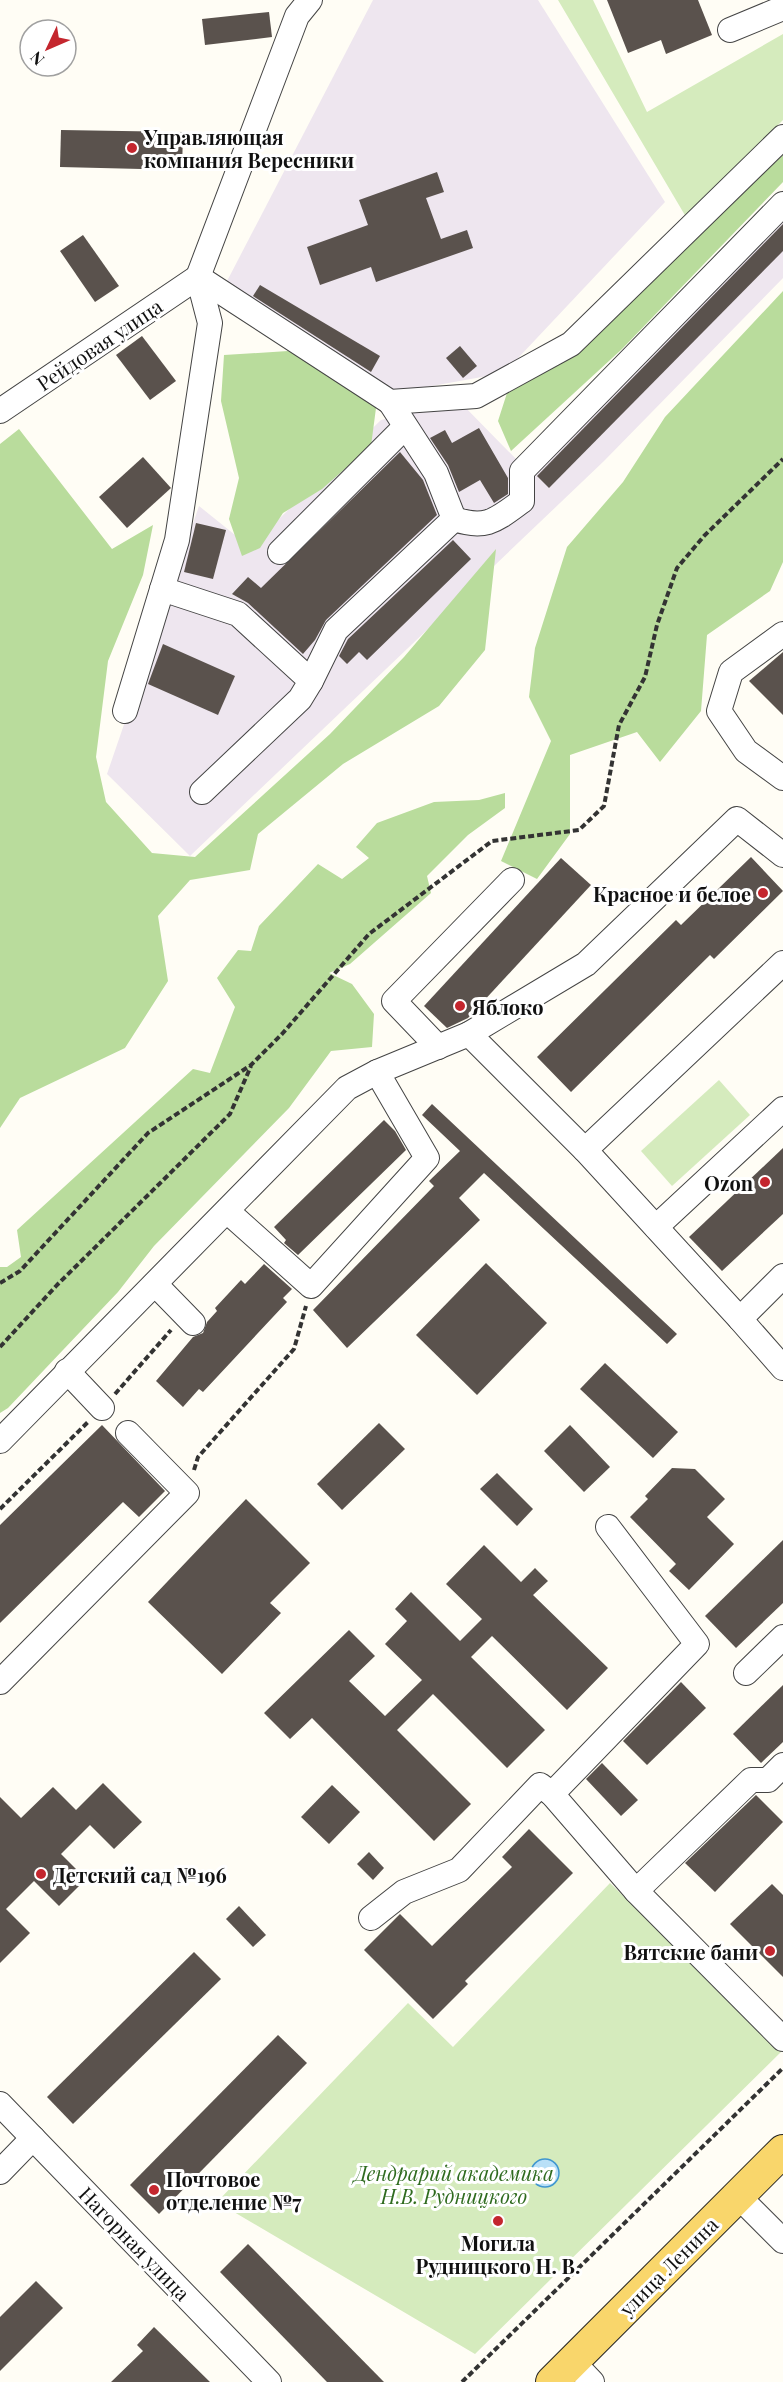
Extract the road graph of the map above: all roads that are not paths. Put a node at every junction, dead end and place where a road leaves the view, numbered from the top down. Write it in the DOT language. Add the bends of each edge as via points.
graph roads {
  1 [pos="310,0"];
  2 [pos="783,8"];
  3 [pos="730,30"];
  4 [pos="783,137"];
  5 [pos="783,204"];
  6 [pos="198,277"];
  7 [pos="390,402"];
  8 [pos="0,411"];
  9 [pos="405,427"];
  10 [pos="454,519"];
  11 [pos="280,552"];
  12 [pos="162,589"];
  13 [pos="783,634"];
  14 [pos="312,681"];
  15 [pos="125,711"];
  16 [pos="783,778"];
  17 [pos="202,792"];
  18 [pos="783,855"];
  19 [pos="512,880"];
  20 [pos="783,963"];
  21 [pos="469,1034"];
  22 [pos="438,1047"];
  23 [pos="377,1072"];
  24 [pos="783,1109"];
  25 [pos="585,1150"];
  26 [pos="227,1211"];
  27 [pos="656,1227"];
  28 [pos="783,1276"];
  29 [pos="155,1284"];
  30 [pos="189,1319"];
  31 [pos="740,1319"];
  32 [pos="783,1368"];
  33 [pos="67,1371"];
  34 [pos="102,1408"];
  35 [pos="128,1433"];
  36 [pos="0,1441"];
  37 [pos="608,1527"];
  38 [pos="783,1637"];
  39 [pos="746,1673"];
  40 [pos="0,1682"];
  41 [pos="783,1765"];
  42 [pos="552,1794"];
  43 [pos="636,1891"];
  44 [pos="371,1918"];
  45 [pos="783,2039"];
  46 [pos="0,2104"];
  47 [pos="33,2138"];
  48 [pos="783,2151"];
  49 [pos="0,2172"];
  50 [pos="738,2196"];
  51 [pos="783,2241"];
  52 [pos="572,2375"];
  53 [pos="270,2382"];
  1 -- 6 [label="street" via="297,16"];
  2 -- 3 [label="street"];
  4 -- 7 [label="street" via="571,344 476,396"];
  5 -- 10 [label="street" via="522,471 522,501 497,519 473,526"];
  6 -- 7 [label="street"];
  6 -- 8 [label="street, Рейдовая улица"];
  6 -- 12 [label="street" via="210,323 177,540"];
  7 -- 9 [label="street"];
  9 -- 10 [label="street" via="436,473"];
  9 -- 11 [label="street"];
  10 -- 14 [label="street" via="336,630"];
  12 -- 14 [label="street" via="238,614"];
  12 -- 15 [label="street"];
  13 -- 16 [label="street" via="731,672 719,711 746,751"];
  14 -- 17 [label="street" via="300,699"];
  18 -- 21 [label="street" via="737,819 586,964"];
  19 -- 22 [label="street" via="394,1001"];
  20 -- 25 [label="street"];
  21 -- 22 [label="street"];
  21 -- 25 [label="street"];
  22 -- 23 [label="street"];
  23 -- 26 [label="street" via="347,1089"];
  23 -- 26 [label="street" via="427,1158 311,1286"];
  24 -- 27 [label="street"];
  25 -- 27 [label="street"];
  26 -- 29 [label="street"];
  27 -- 31 [label="street"];
  28 -- 31 [label="street"];
  29 -- 30 [label="street"];
  29 -- 33 [label="street"];
  31 -- 32 [label="street"];
  33 -- 34 [label="street"];
  33 -- 36 [label="street"];
  35 -- 40 [label="street" via="187,1493"];
  37 -- 42 [label="street" via="697,1644"];
  38 -- 39 [label="street"];
  41 -- 43 [label="street" via="768,1780 751,1780"];
  42 -- 43 [label="street"];
  42 -- 44 [label="street" via="540,1785 459,1870 404,1892"];
  43 -- 45 [label="street"];
  46 -- 47 [label="street, Нагорная улица"];
  47 -- 49 [label="street"];
  47 -- 53 [label="street, Нагорная улица"];
  48 -- 50 [label="main road, улица Ленина"];
  50 -- 51 [label="street"];
  50 -- 52 [label="main road, улица Ленина"];
}
